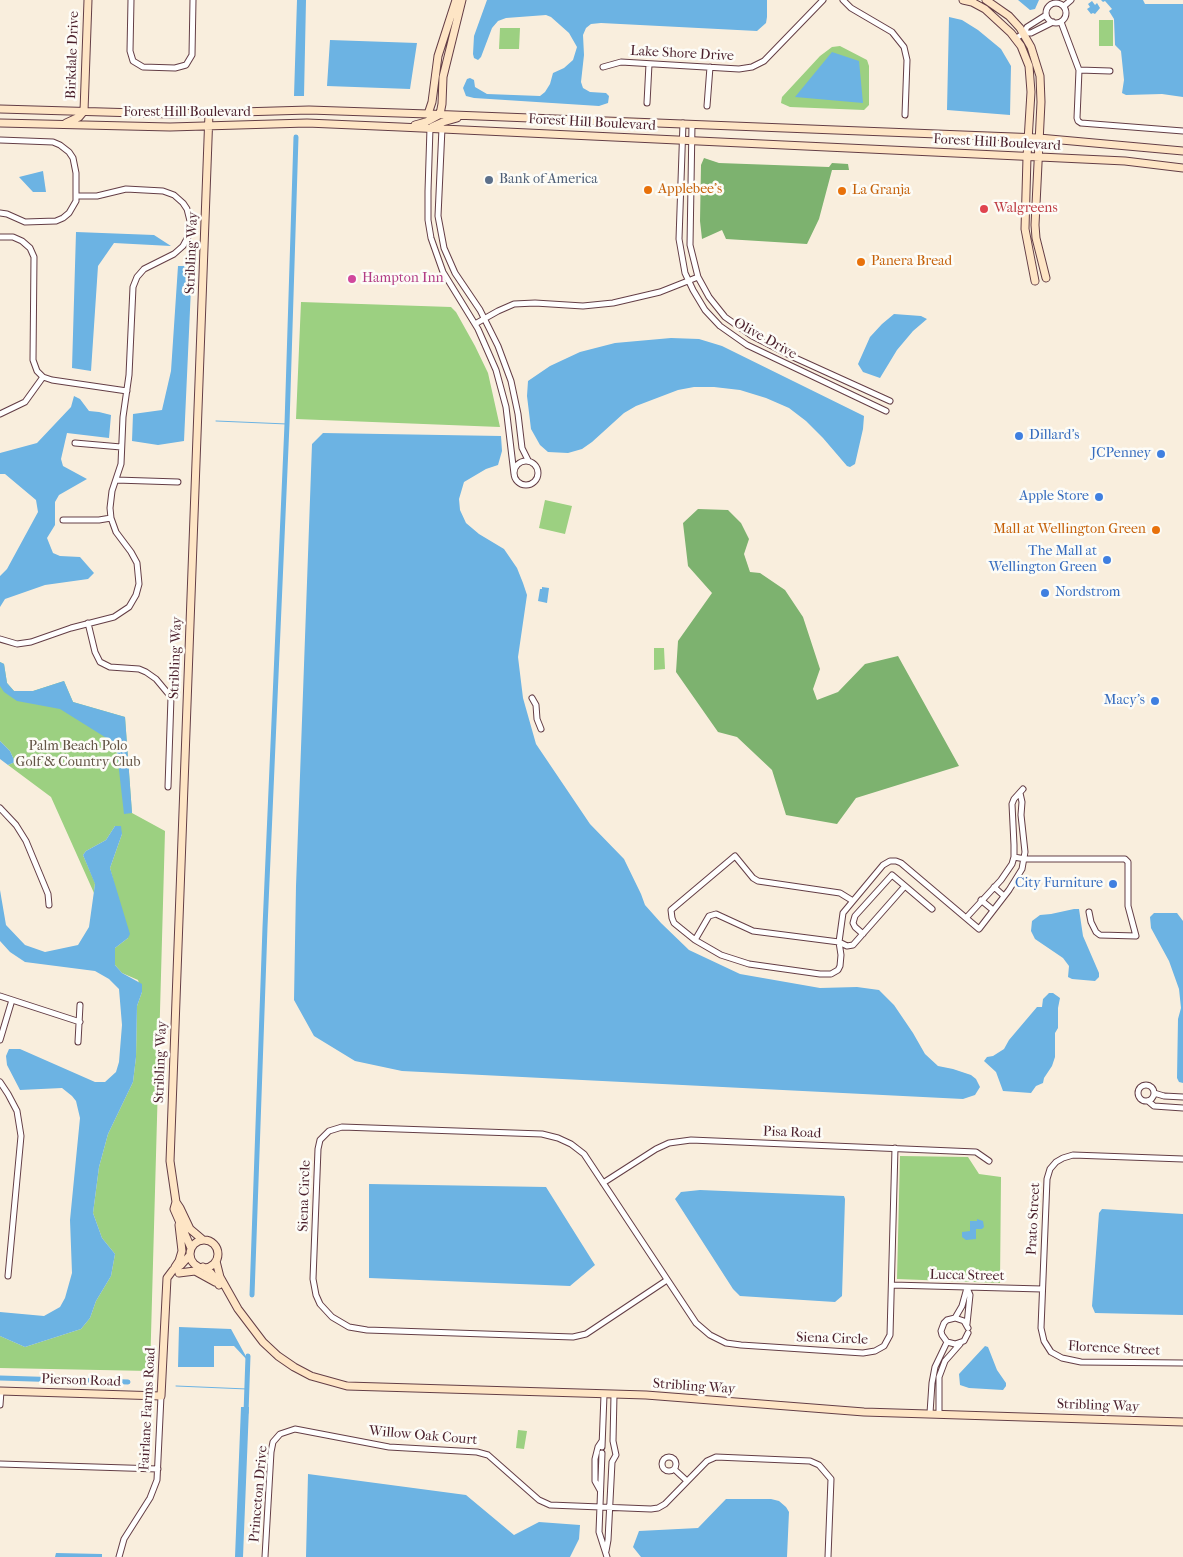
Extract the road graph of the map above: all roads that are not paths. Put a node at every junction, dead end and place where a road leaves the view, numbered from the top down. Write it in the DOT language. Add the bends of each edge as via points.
graph roads {
  1 [pos="88,0"];
  2 [pos="131,0"];
  3 [pos="193,0"];
  4 [pos="456,0"];
  5 [pos="462,0"];
  6 [pos="823,0"];
  7 [pos="843,0"];
  8 [pos="963,0"];
  9 [pos="986,0"];
  10 [pos="1071,0"];
  11 [pos="1064,6"];
  12 [pos="1046,16"];
  13 [pos="1053,22"];
  14 [pos="1061,22"];
  15 [pos="1024,33"];
  16 [pos="1016,39"];
  17 [pos="649,64"];
  18 [pos="603,67"];
  19 [pos="710,67"];
  20 [pos="1079,70"];
  21 [pos="1110,71"];
  22 [pos="647,103"];
  23 [pos="707,106"];
  24 [pos="0,109"];
  25 [pos="84,111"];
  26 [pos="209,114"];
  27 [pos="428,114"];
  28 [pos="440,114"];
  29 [pos="905,115"];
  30 [pos="464,116"];
  31 [pos="0,123"];
  32 [pos="63,124"];
  33 [pos="683,124"];
  34 [pos="692,124"];
  35 [pos="209,127"];
  36 [pos="400,127"];
  37 [pos="430,128"];
  38 [pos="442,128"];
  39 [pos="1183,131"];
  40 [pos="1028,138"];
  41 [pos="1039,138"];
  42 [pos="0,140"];
  43 [pos="682,140"];
  44 [pos="692,140"];
  45 [pos="1183,151"];
  46 [pos="1027,157"];
  47 [pos="1038,158"];
  48 [pos="1183,168"];
  49 [pos="76,196"];
  50 [pos="0,213"];
  51 [pos="0,237"];
  52 [pos="458,277"];
  53 [pos="698,277"];
  54 [pos="1046,278"];
  55 [pos="688,281"];
  56 [pos="1035,281"];
  57 [pos="450,282"];
  58 [pos="484,318"];
  59 [pos="475,324"];
  60 [pos="43,377"];
  61 [pos="127,391"];
  62 [pos="890,401"];
  63 [pos="886,411"];
  64 [pos="0,414"];
  65 [pos="75,443"];
  66 [pos="121,447"];
  67 [pos="528,460"];
  68 [pos="514,474"];
  69 [pos="116,480"];
  70 [pos="178,482"];
  71 [pos="111,518"];
  72 [pos="63,520"];
  73 [pos="88,623"];
  74 [pos="0,639"];
  75 [pos="532,698"];
  76 [pos="540,729"];
  77 [pos="168,786"];
  78 [pos="0,808"];
  79 [pos="1014,857"];
  80 [pos="1024,859"];
  81 [pos="905,886"];
  82 [pos="994,887"];
  83 [pos="1004,896"];
  84 [pos="981,900"];
  85 [pos="853,901"];
  86 [pos="49,905"];
  87 [pos="932,909"];
  88 [pos="993,910"];
  89 [pos="1089,912"];
  90 [pos="966,918"];
  91 [pos="863,934"];
  92 [pos="695,940"];
  93 [pos="839,942"];
  94 [pos="0,996"];
  95 [pos="12,1000"];
  96 [pos="80,1005"];
  97 [pos="80,1022"];
  98 [pos="0,1040"];
  99 [pos="78,1042"];
  100 [pos="0,1082"];
  101 [pos="1154,1093"];
  102 [pos="1183,1097"];
  103 [pos="1148,1101"];
  104 [pos="1183,1108"];
  105 [pos="895,1148"];
  106 [pos="1183,1160"];
  107 [pos="988,1161"];
  108 [pos="603,1183"];
  109 [pos="176,1202"];
  110 [pos="176,1212"];
  111 [pos="203,1240"];
  112 [pos="191,1252"];
  113 [pos="216,1260"];
  114 [pos="200,1266"];
  115 [pos="176,1271"];
  116 [pos="8,1276"];
  117 [pos="667,1280"];
  118 [pos="219,1285"];
  119 [pos="892,1286"];
  120 [pos="967,1288"];
  121 [pos="1042,1289"];
  122 [pos="235,1304"];
  123 [pos="955,1318"];
  124 [pos="967,1327"];
  125 [pos="947,1342"];
  126 [pos="960,1344"];
  127 [pos="1183,1363"];
  128 [pos="0,1391"];
  129 [pos="604,1395"];
  130 [pos="614,1395"];
  131 [pos="161,1396"];
  132 [pos="0,1405"];
  133 [pos="930,1413"];
  134 [pos="939,1413"];
  135 [pos="1183,1422"];
  136 [pos="280,1434"];
  137 [pos="602,1441"];
  138 [pos="595,1459"];
  139 [pos="602,1460"];
  140 [pos="613,1460"];
  141 [pos="0,1464"];
  142 [pos="158,1469"];
  143 [pos="674,1469"];
  144 [pos="687,1481"];
  145 [pos="600,1490"];
  146 [pos="599,1507"];
  147 [pos="609,1508"];
  148 [pos="606,1554"];
  149 [pos="119,1557"];
  150 [pos="265,1557"];
  151 [pos="828,1557"];
  1 -- 25 [label="street, Birkdale Drive"];
  2 -- 3 [label="street" via="130,51 133,61 143,67 175,68 186,65 192,55"];
  4 -- 27 [label="street" via="438,56"];
  5 -- 28 [label="street" via="443,77"];
  6 -- 19 [label="street, Lake Shore Drive" via="764,61 745,68"];
  7 -- 29 [label="street" via="892,32 904,47 907,60"];
  8 -- 16 [label="street" via="985,9"];
  9 -- 15 [label="street"];
  10 -- 11 [label="street"];
  11 -- 12 [label="street" via="1051,4"];
  11 -- 14 [label="street" via="1066,14"];
  12 -- 13 [label="street"];
  12 -- 15 [label="street" via="1027,27"];
  13 -- 14 [label="street"];
  13 -- 15 [label="street" via="1031,34"];
  14 -- 20 [label="street"];
  15 -- 16 [label="street"];
  15 -- 41 [label="street" via="1040,76"];
  16 -- 40 [label="street" via="1031,77"];
  17 -- 18 [label="street, Lake Shore Drive" via="621,62"];
  17 -- 19 [label="street, Lake Shore Drive"];
  17 -- 22 [label="street"];
  19 -- 23 [label="street"];
  20 -- 21 [label="street"];
  20 -- 39 [label="street" via="1077,118 1082,124"];
  24 -- 25 [label="street, Forest Hill Boulevard"];
  25 -- 26 [label="street, Forest Hill Boulevard"];
  25 -- 32 [label="street"];
  26 -- 27 [label="street, Forest Hill Boulevard" via="309,110"];
  26 -- 35 [label="street, Stribling Way"];
  27 -- 28 [label="street, Forest Hill Boulevard"];
  28 -- 30 [label="street, Forest Hill Boulevard"];
  28 -- 36 [label="street" via="426,122"];
  30 -- 33 [label="street, Forest Hill Boulevard"];
  30 -- 37 [label="street"];
  31 -- 32 [label="street, Forest Hill Boulevard"];
  32 -- 35 [label="street, Forest Hill Boulevard"];
  33 -- 34 [label="street, Forest Hill Boulevard"];
  33 -- 43 [label="street, Olive Drive"];
  34 -- 40 [label="street, Forest Hill Boulevard"];
  34 -- 44 [label="street, Olive Drive"];
  35 -- 36 [label="street, Forest Hill Boulevard" via="307,123"];
  35 -- 109 [label="street, Stribling Way" via="170,1161"];
  36 -- 37 [label="street, Forest Hill Boulevard"];
  37 -- 38 [label="street, Forest Hill Boulevard"];
  37 -- 57 [label="street" via="428,220 436,256"];
  38 -- 43 [label="street, Forest Hill Boulevard"];
  38 -- 52 [label="street" via="438,216 444,248"];
  40 -- 41 [label="street, Forest Hill Boulevard"];
  40 -- 46 [label="street"];
  41 -- 45 [label="street, Forest Hill Boulevard"];
  41 -- 47 [label="street"];
  42 -- 49 [label="street" via="53,142 63,147 76,165"];
  43 -- 44 [label="street, Forest Hill Boulevard"];
  43 -- 55 [label="street, Olive Drive" via="679,234"];
  44 -- 46 [label="street, Forest Hill Boulevard"];
  44 -- 53 [label="street, Olive Drive" via="690,246"];
  46 -- 47 [label="street, Forest Hill Boulevard"];
  46 -- 56 [label="street" via="1025,229"];
  47 -- 48 [label="street, Forest Hill Boulevard" via="1125,161"];
  47 -- 54 [label="street" via="1035,225"];
  49 -- 50 [label="street" via="69,214 56,221 25,222"];
  49 -- 61 [label="street" via="97,196 126,189 158,190 177,197 188,213 190,229 183,246 144,269 134,284"];
  51 -- 60 [label="street" via="22,241 34,257 33,360"];
  52 -- 57 [label="street"];
  52 -- 58 [label="street"];
  53 -- 55 [label="street"];
  53 -- 62 [label="street, Olive Drive" via="719,311 742,330"];
  55 -- 58 [label="street" via="613,303 583,306 514,304"];
  55 -- 63 [label="street, Olive Drive" via="705,310 732,336"];
  57 -- 59 [label="street"];
  58 -- 59 [label="street"];
  58 -- 67 [label="street" via="511,381 522,448"];
  59 -- 68 [label="street" via="501,387"];
  60 -- 61 [label="street"];
  60 -- 64 [label="street" via="25,402"];
  61 -- 66 [label="street"];
  65 -- 66 [label="street"];
  66 -- 69 [label="street"];
  67 -- 68 [label="street" via="520,462"];
  67 -- 68 [label="street" via="538,468 536,480 528,485 521,484"];
  69 -- 70 [label="street"];
  69 -- 71 [label="street" via="110,500"];
  71 -- 72 [label="street"];
  71 -- 73 [label="street" via="116,532 137,564 138,588 133,601 123,611 108,619"];
  73 -- 74 [label="street" via="24,644"];
  73 -- 77 [label="street" via="100,662 110,667 146,672 172,699"];
  75 -- 76 [label="street"];
  78 -- 86 [label="street" via="26,841 48,894"];
  79 -- 80 [label="street"];
  79 -- 80 [label="street" via="1012,804 1022,791"];
  79 -- 82 [label="street"];
  80 -- 83 [label="street" via="1020,873"];
  80 -- 89 [label="street" via="1125,859 1128,862 1128,906 1136,936 1100,936 1090,922"];
  81 -- 87 [label="street"];
  81 -- 91 [label="street"];
  81 -- 91 [label="street" via="892,875 855,916 855,927"];
  82 -- 83 [label="street"];
  82 -- 84 [label="street"];
  83 -- 88 [label="street"];
  84 -- 88 [label="street"];
  84 -- 90 [label="street"];
  85 -- 90 [label="street" via="883,865 896,861"];
  85 -- 92 [label="street" via="840,893 758,881 736,856 671,910 674,923"];
  85 -- 93 [label="street" via="843,913"];
  88 -- 90 [label="street" via="979,929"];
  91 -- 93 [label="street" via="847,946"];
  92 -- 93 [label="street" via="709,916 716,914 753,930"];
  92 -- 93 [label="street" via="721,955 748,964 820,974 838,970"];
  94 -- 95 [label="street"];
  95 -- 97 [label="street"];
  95 -- 98 [label="street"];
  96 -- 97 [label="street"];
  97 -- 99 [label="street"];
  100 -- 116 [label="street" via="16,1111 21,1136"];
  101 -- 102 [label="street"];
  101 -- 103 [label="street"];
  101 -- 103 [label="street" via="1149,1085 1138,1088 1140,1098"];
  103 -- 104 [label="street" via="1154,1106"];
  105 -- 107 [label="street, Pisa Road" via="976,1152"];
  105 -- 108 [label="street, Pisa Road" via="680,1141 656,1149"];
  105 -- 119 [label="street, Siena Circle"];
  106 -- 121 [label="street, Prato Street" via="1073,1155 1056,1162 1047,1179"];
  108 -- 117 [label="street, Siena Circle"];
  108 -- 117 [label="street, Siena Circle" via="584,1154 571,1144 542,1134 342,1127 329,1131 320,1140 318,1149 313,1279 316,1295 332,1317 349,1327 367,1330 574,1337 586,1334"];
  109 -- 110 [label="street, Stribling Way"];
  109 -- 111 [label="street, Stribling Way" via="190,1228"];
  110 -- 112 [label="street, Stribling Way"];
  110 -- 115 [label="street" via="183,1246"];
  111 -- 112 [label="street" via="197,1242"];
  111 -- 113 [label="street" via="216,1248"];
  112 -- 114 [label="street" via="192,1259"];
  112 -- 115 [label="street, Fairlane Farms Road"];
  113 -- 114 [label="street" via="211,1265"];
  113 -- 122 [label="street, Stribling Way" via="220,1277"];
  114 -- 115 [label="street, Fairlane Farms Road"];
  114 -- 118 [label="street, Stribling Way" via="211,1273"];
  115 -- 118 [label="street" via="200,1273"];
  115 -- 131 [label="street, Fairlane Farms Road" via="166,1294"];
  117 -- 119 [label="street, Siena Circle" via="696,1323 726,1343 863,1353 884,1346 890,1335"];
  118 -- 122 [label="street, Stribling Way"];
  119 -- 120 [label="street, Lucca Street"];
  120 -- 121 [label="street, Lucca Street"];
  120 -- 123 [label="street"];
  120 -- 124 [label="street" via="970,1295"];
  121 -- 127 [label="street, Florence Street" via="1044,1341 1051,1352 1062,1358 1081,1362"];
  122 -- 129 [label="street, Stribling Way" via="263,1342 278,1356 311,1376 329,1382 378,1388"];
  123 -- 124 [label="street"];
  123 -- 125 [label="street" via="947,1320 942,1327 942,1335"];
  124 -- 126 [label="street" via="964,1341"];
  125 -- 126 [label="street"];
  125 -- 133 [label="street" via="935,1367"];
  126 -- 134 [label="street" via="945,1361 940,1378"];
  128 -- 131 [label="street, Pierson Road"];
  128 -- 132 [label="street"];
  129 -- 130 [label="street, Stribling Way"];
  129 -- 137 [label="street"];
  130 -- 133 [label="street, Stribling Way" via="864,1412"];
  130 -- 140 [label="street" via="613,1440 616,1454"];
  131 -- 142 [label="street, Fairlane Farms Road"];
  133 -- 134 [label="street, Stribling Way"];
  134 -- 135 [label="street, Stribling Way"];
  136 -- 146 [label="street, Willow Oak Court" via="295,1429 389,1447 477,1452 488,1455 539,1500 550,1505"];
  136 -- 150 [label="street, Princeton Drive" via="273,1442 271,1452"];
  137 -- 138 [label="street"];
  137 -- 139 [label="street"];
  138 -- 139 [label="street"];
  138 -- 145 [label="street" via="595,1481"];
  139 -- 140 [label="street"];
  139 -- 145 [label="street"];
  140 -- 147 [label="street"];
  141 -- 142 [label="street"];
  142 -- 149 [label="street, Fairlane Farms Road" via="150,1498 124,1539"];
  143 -- 144 [label="street"];
  144 -- 147 [label="street, Willow Oak Court" via="658,1508"];
  144 -- 151 [label="street, Willow Oak Court" via="707,1461 716,1457 810,1461 819,1465 831,1479"];
  145 -- 146 [label="street"];
  146 -- 147 [label="street, Willow Oak Court"];
  146 -- 148 [label="street" via="599,1532"];
  147 -- 148 [label="street"];
}
